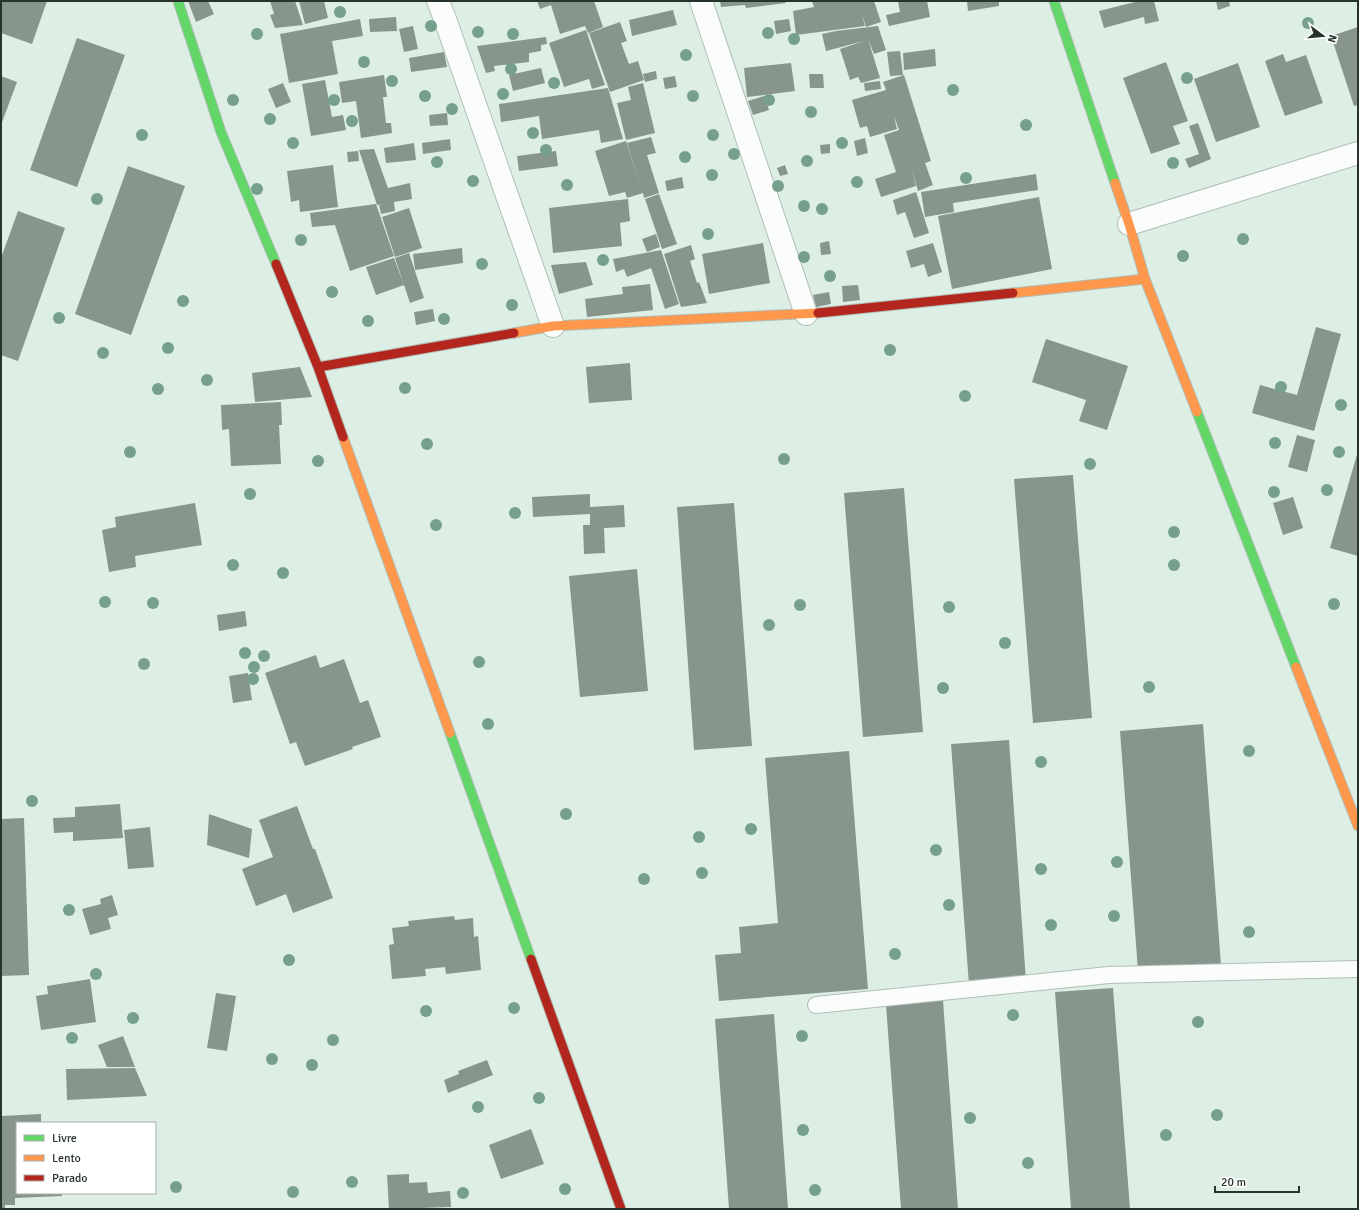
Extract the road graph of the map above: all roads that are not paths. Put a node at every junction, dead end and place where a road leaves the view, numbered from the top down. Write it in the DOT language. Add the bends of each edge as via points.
graph roads {
  1 [pos="178,1"];
  2 [pos="438,1"];
  3 [pos="701,1"];
  4 [pos="1054,1"];
  5 [pos="1358,152"];
  6 [pos="1130,224"];
  7 [pos="1145,279"];
  8 [pos="806,314"];
  9 [pos="553,326"];
  10 [pos="318,367"];
  11 [pos="1358,826"];
  12 [pos="1358,969"];
  13 [pos="816,1005"];
  14 [pos="621,1209"];
  1 -- 10 [label="street" via="221,132"];
  2 -- 9 [label="street"];
  3 -- 8 [label="street"];
  4 -- 6 [label="street"];
  5 -- 6 [label="street"];
  6 -- 7 [label="street"];
  7 -- 8 [label="street"];
  7 -- 11 [label="street"];
  8 -- 9 [label="street"];
  9 -- 10 [label="street"];
  10 -- 14 [label="street"];
  12 -- 13 [label="lane" via="1109,975"];
}
